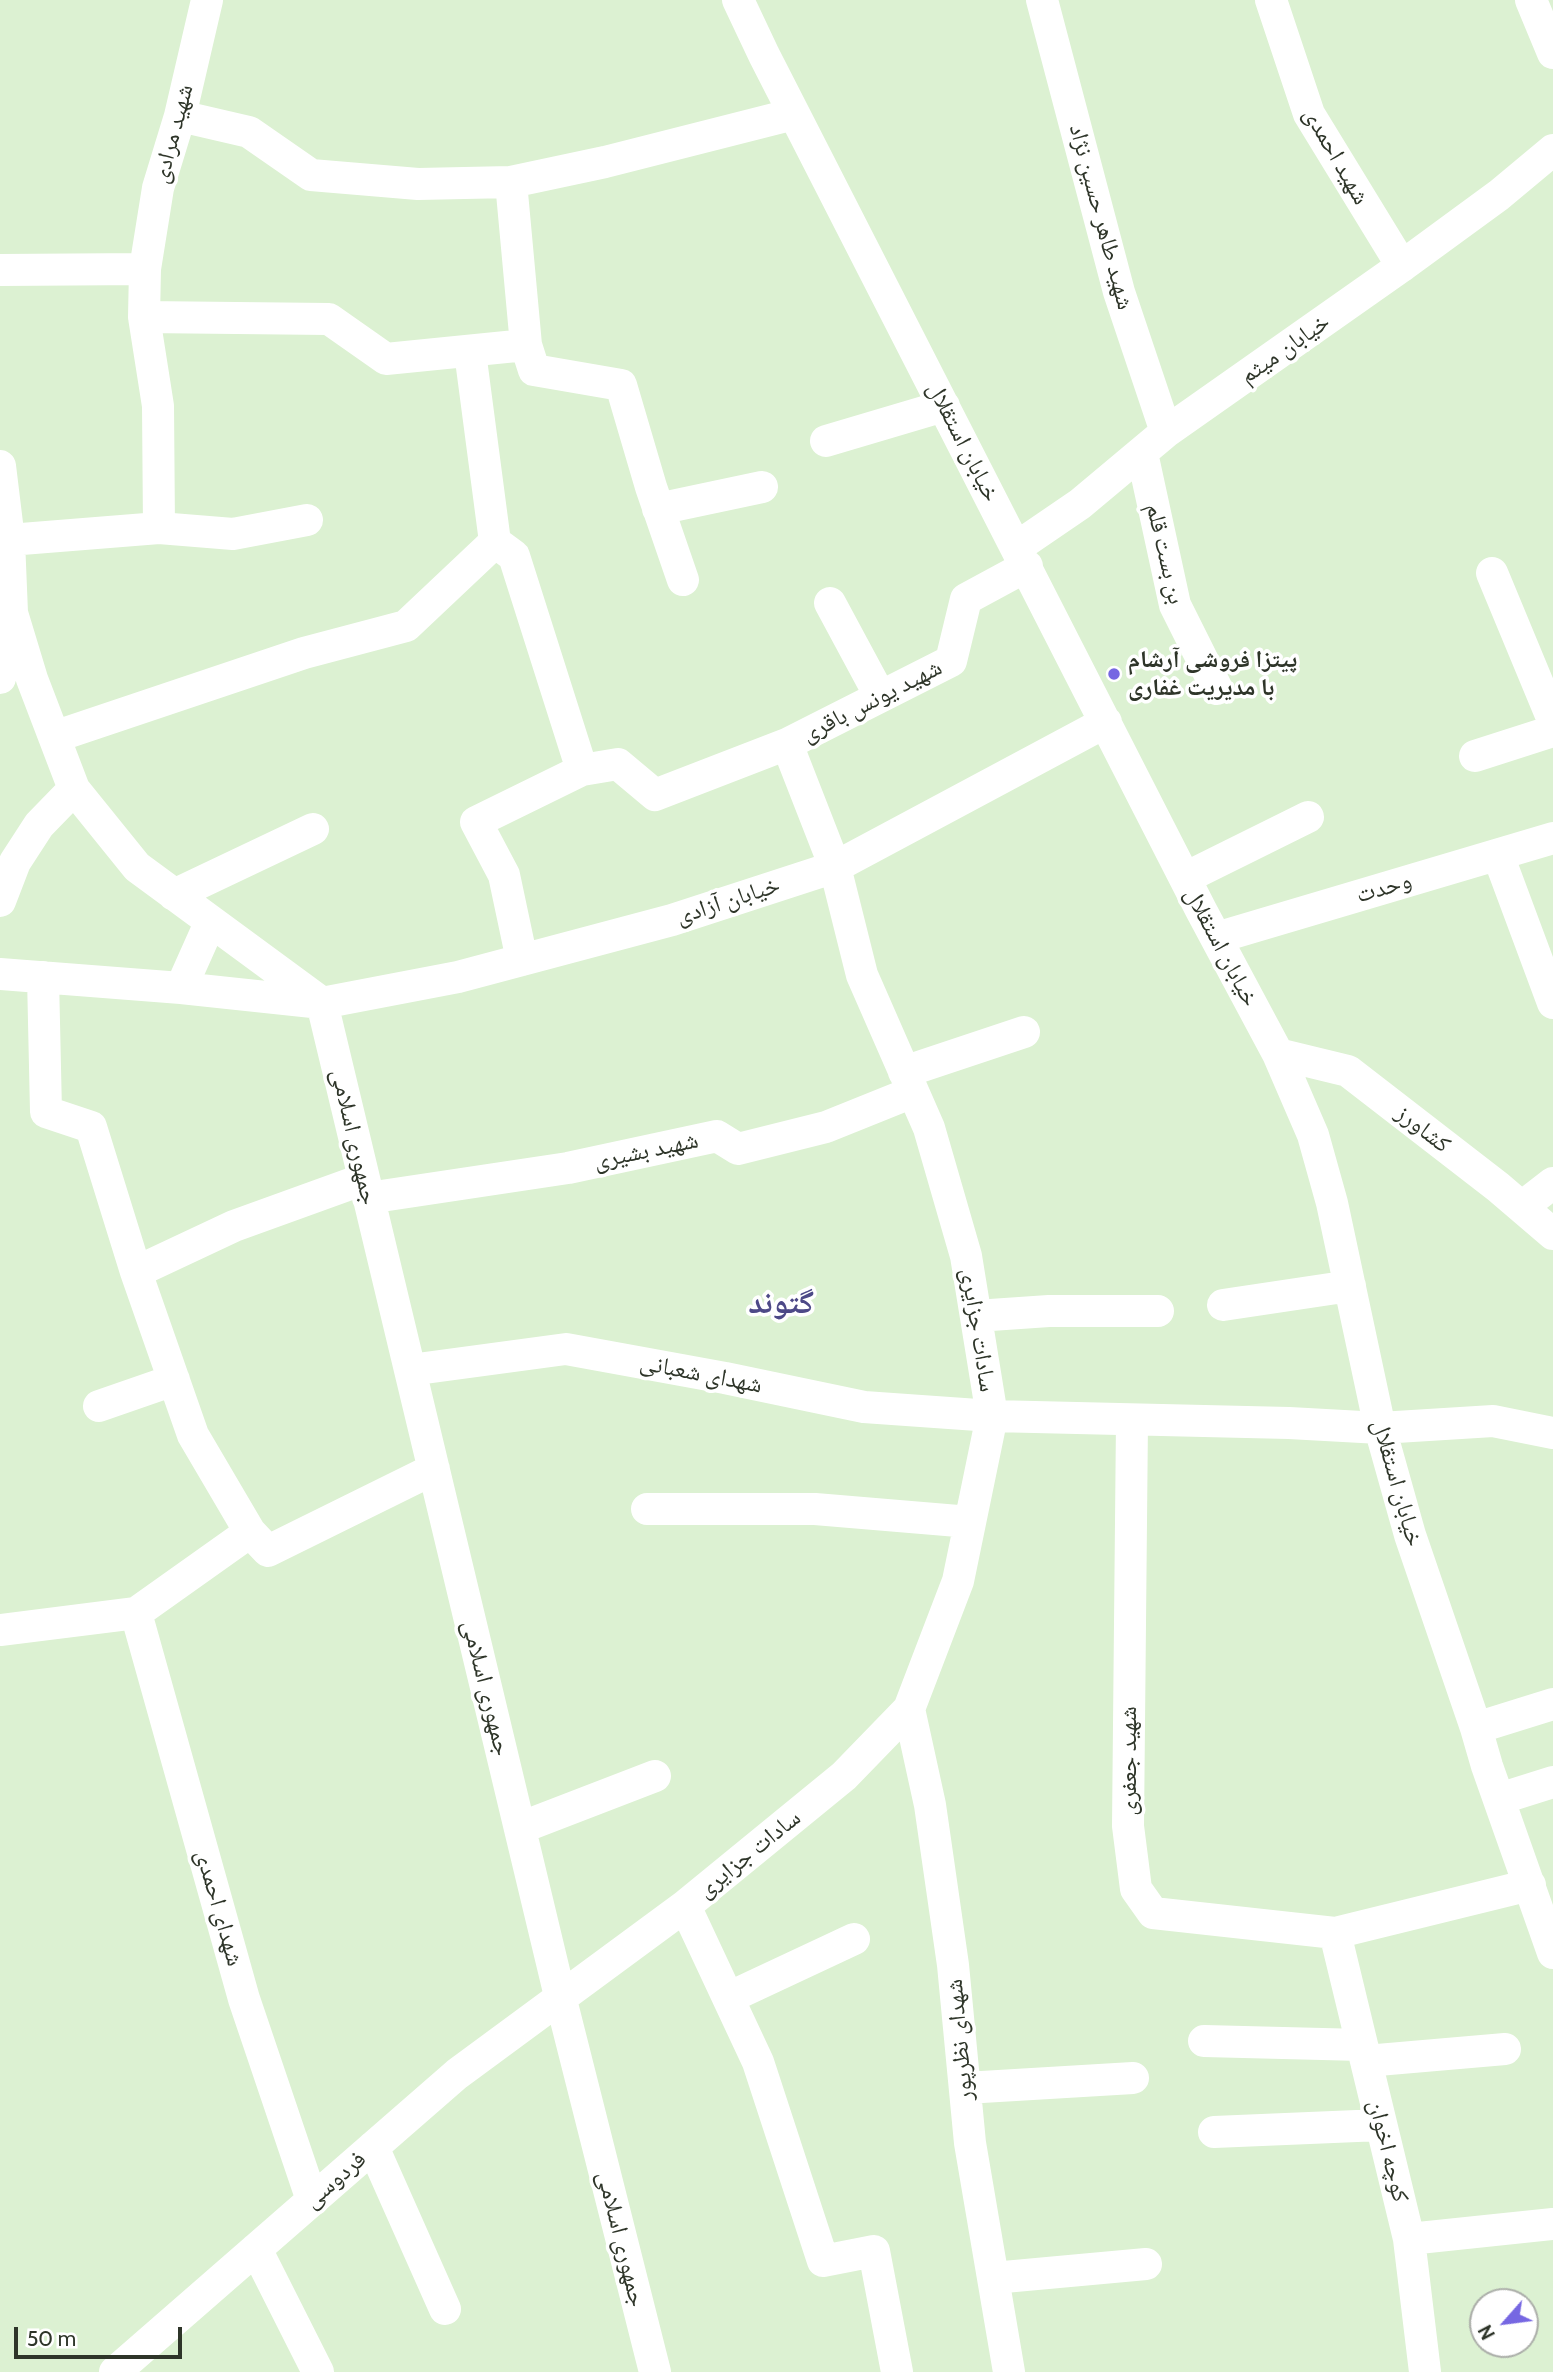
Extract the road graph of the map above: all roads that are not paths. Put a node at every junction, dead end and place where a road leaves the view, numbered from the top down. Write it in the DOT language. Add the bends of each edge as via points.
graph roads {
  1 [pos="207,0"];
  2 [pos="738,0"];
  3 [pos="1042,0"];
  4 [pos="1271,0"];
  5 [pos="1531,0"];
  6 [pos="1553,53"];
  7 [pos="794,114"];
  8 [pos="180,116"];
  9 [pos="1552,152"];
  10 [pos="511,182"];
  11 [pos="1402,266"];
  12 [pos="145,269"];
  13 [pos="0,270"];
  14 [pos="144,317"];
  15 [pos="526,345"];
  16 [pos="470,352"];
  17 [pos="944,406"];
  18 [pos="1166,432"];
  19 [pos="826,441"];
  20 [pos="1142,453"];
  21 [pos="0,466"];
  22 [pos="762,486"];
  23 [pos="658,509"];
  24 [pos="307,520"];
  25 [pos="159,528"];
  26 [pos="9,540"];
  27 [pos="495,542"];
  28 [pos="1022,556"];
  29 [pos="1492,573"];
  30 [pos="683,580"];
  31 [pos="830,603"];
  32 [pos="12,613"];
  33 [pos="0,678"];
  34 [pos="1217,689"];
  35 [pos="880,696"];
  36 [pos="1553,720"];
  37 [pos="1106,722"];
  38 [pos="1553,731"];
  39 [pos="54,737"];
  40 [pos="787,744"];
  41 [pos="1475,756"];
  42 [pos="582,770"];
  43 [pos="74,789"];
  44 [pos="1308,817"];
  45 [pos="313,829"];
  46 [pos="1553,838"];
  47 [pos="1498,855"];
  48 [pos="835,867"];
  49 [pos="1185,878"];
  50 [pos="174,895"];
  51 [pos="0,901"];
  52 [pos="210,923"];
  53 [pos="1216,938"];
  54 [pos="522,960"];
  55 [pos="0,974"];
  56 [pos="43,976"];
  57 [pos="181,988"];
  58 [pos="322,1003"];
  59 [pos="1553,1003"];
  60 [pos="1024,1032"];
  61 [pos="1278,1054"];
  62 [pos="908,1082"];
  63 [pos="1553,1183"];
  64 [pos="366,1189"];
  65 [pos="1522,1207"];
  66 [pos="1553,1234"];
  67 [pos="136,1272"];
  68 [pos="1350,1286"];
  69 [pos="1223,1304"];
  70 [pos="1158,1311"];
  71 [pos="976,1316"];
  72 [pos="410,1370"];
  73 [pos="174,1380"];
  74 [pos="99,1406"];
  75 [pos="992,1416"];
  76 [pos="1132,1420"];
  77 [pos="1380,1428"];
  78 [pos="1553,1433"];
  79 [pos="434,1469"];
  80 [pos="647,1509"];
  81 [pos="970,1522"];
  82 [pos="250,1532"];
  83 [pos="136,1613"];
  84 [pos="0,1630"];
  85 [pos="1553,1704"];
  86 [pos="909,1709"];
  87 [pos="1476,1728"];
  88 [pos="655,1776"];
  89 [pos="1553,1782"];
  90 [pos="1499,1799"];
  91 [pos="520,1828"];
  92 [pos="1530,1885"];
  93 [pos="685,1906"];
  94 [pos="1335,1933"];
  95 [pos="854,1939"];
  96 [pos="1553,1953"];
  97 [pos="561,1996"];
  98 [pos="728,1998"];
  99 [pos="1204,2041"];
  100 [pos="1505,2049"];
  101 [pos="1364,2053"];
  102 [pos="1133,2078"];
  103 [pos="965,2088"];
  104 [pos="1381,2125"];
  105 [pos="1214,2132"];
  106 [pos="373,2147"];
  107 [pos="312,2200"];
  108 [pos="1553,2224"];
  109 [pos="1409,2239"];
  110 [pos="256,2249"];
  111 [pos="1146,2264"];
  112 [pos="993,2278"];
  113 [pos="445,2309"];
  114 [pos="115,2372"];
  115 [pos="318,2372"];
  116 [pos="654,2372"];
  117 [pos="897,2372"];
  118 [pos="1009,2372"];
  119 [pos="1425,2372"];
  1 -- 8 [label="street, شهید مرادی"];
  2 -- 7 [label="street, خیابان استقلال"];
  3 -- 18 [label="street, شهید طاهر حسین نژاد" via="1119,292"];
  4 -- 11 [label="street, شهید احمدی" via="1309,114"];
  5 -- 6 [label="street"];
  7 -- 10 [label="street"];
  7 -- 17 [label="street, خیابان استقلال"];
  8 -- 10 [label="street" via="249,132 311,175 418,184"];
  8 -- 12 [label="street, شهید مرادی" via="158,188"];
  9 -- 11 [label="street, خیابان میثم"];
  10 -- 15 [label="street"];
  11 -- 18 [label="street, خیابان میثم"];
  12 -- 13 [label="street"];
  12 -- 14 [label="street, شهید مرادی"];
  14 -- 16 [label="street" via="328,319 386,359"];
  14 -- 25 [label="street, شهید مرادی" via="158,406"];
  15 -- 16 [label="street"];
  15 -- 23 [label="street" via="534,370 621,385"];
  16 -- 27 [label="street"];
  17 -- 19 [label="street"];
  17 -- 28 [label="street, خیابان استقلال"];
  18 -- 20 [label="street, خیابان میثم"];
  20 -- 28 [label="street, خیابان میثم"];
  20 -- 34 [label="street, بن بست قلم" via="1175,605"];
  21 -- 26 [label="street"];
  22 -- 23 [label="street"];
  23 -- 30 [label="street"];
  24 -- 25 [label="street" via="233,534"];
  25 -- 26 [label="street"];
  26 -- 32 [label="street"];
  27 -- 39 [label="street" via="406,625 304,653"];
  27 -- 42 [label="street" via="514,556"];
  28 -- 35 [label="street, شهید یونس باقری" via="966,599 951,661"];
  28 -- 37 [label="street, خیابان استقلال"];
  29 -- 36 [label="street"];
  31 -- 35 [label="street"];
  32 -- 33 [label="street"];
  32 -- 39 [label="street"];
  35 -- 40 [label="street, شهید یونس باقری"];
  37 -- 48 [label="street, خیابان آزادی"];
  37 -- 49 [label="street, خیابان استقلال"];
  38 -- 41 [label="street"];
  39 -- 43 [label="street"];
  40 -- 42 [label="street" via="655,795 618,764"];
  40 -- 48 [label="street, سادات جزایری"];
  42 -- 54 [label="street" via="477,822 504,875"];
  43 -- 50 [label="street" via="136,867"];
  43 -- 51 [label="street" via="15,862"];
  44 -- 49 [label="street"];
  45 -- 50 [label="street"];
  46 -- 47 [label="street, وحدت"];
  47 -- 53 [label="street, وحدت"];
  47 -- 59 [label="street"];
  48 -- 54 [label="street, خیابان آزادی" via="672,920"];
  48 -- 62 [label="street, سادات جزایری" via="862,975"];
  49 -- 53 [label="street, خیابان استقلال"];
  50 -- 52 [label="street"];
  52 -- 57 [label="street"];
  52 -- 58 [label="street"];
  53 -- 61 [label="street, خیابان استقلال"];
  54 -- 58 [label="street, خیابان آزادی"];
  55 -- 56 [label="street"];
  56 -- 57 [label="street"];
  56 -- 67 [label="street" via="46,1112 91,1127"];
  57 -- 58 [label="street"];
  58 -- 64 [label="street, جمهوری اسلامی"];
  60 -- 62 [label="street, شهید بشیری"];
  61 -- 65 [label="street, کشاورز" via="1348,1071"];
  61 -- 68 [label="street, خیابان استقلال" via="1313,1135"];
  62 -- 64 [label="street, شهید بشیری" via="826,1128 738,1149 717,1136 568,1168"];
  62 -- 71 [label="street, سادات جزایری" via="929,1128 966,1256"];
  63 -- 65 [label="street"];
  64 -- 67 [label="street, شهید بشیری" via="234,1226"];
  64 -- 72 [label="street, جمهوری اسلامی"];
  65 -- 66 [label="street, کشاورز"];
  67 -- 73 [label="street"];
  68 -- 69 [label="street"];
  68 -- 77 [label="street, خیابان استقلال"];
  70 -- 71 [label="street"];
  71 -- 75 [label="street, سادات جزایری"];
  72 -- 75 [label="street, شهدای شعبانی" via="566,1349 864,1408"];
  72 -- 79 [label="street, جمهوری اسلامی"];
  73 -- 74 [label="street"];
  73 -- 82 [label="street" via="193,1435"];
  75 -- 76 [label="street, شهدای شعبانی"];
  75 -- 81 [label="street, سادات جزایری"];
  76 -- 77 [label="street, شهدای شعبانی"];
  76 -- 94 [label="street, شهید جعفری" via="1128,1826 1136,1889 1153,1913"];
  77 -- 78 [label="street" via="1493,1421"];
  77 -- 87 [label="street, خیابان استقلال" via="1410,1535"];
  79 -- 82 [label="street" via="268,1551"];
  79 -- 91 [label="street, جمهوری اسلامی"];
  80 -- 81 [label="street" via="815,1509"];
  81 -- 86 [label="street, سادات جزایری" via="958,1581"];
  82 -- 83 [label="street"];
  83 -- 84 [label="street"];
  83 -- 107 [label="street, شهدای احمدی" via="244,1999"];
  85 -- 87 [label="street"];
  86 -- 93 [label="street, سادات جزایری" via="844,1776"];
  86 -- 103 [label="street, شهدای نظرپور" via="930,1805"];
  87 -- 90 [label="street, خیابان استقلال"];
  88 -- 91 [label="street"];
  89 -- 90 [label="street"];
  90 -- 92 [label="street, خیابان استقلال"];
  91 -- 97 [label="street, جمهوری اسلامی"];
  92 -- 94 [label="street"];
  92 -- 96 [label="street, خیابان استقلال"];
  93 -- 97 [label="street, سادات جزایری"];
  93 -- 98 [label="street"];
  94 -- 101 [label="street, کوچه اخوان"];
  95 -- 98 [label="street"];
  97 -- 106 [label="street, فردوسی" via="457,2074"];
  97 -- 116 [label="street, جمهوری اسلامی"];
  98 -- 117 [label="street" via="758,2062 823,2261 874,2251"];
  99 -- 101 [label="street"];
  100 -- 101 [label="street"];
  101 -- 104 [label="street, کوچه اخوان"];
  102 -- 103 [label="street"];
  103 -- 112 [label="street, شهدای نظرپور"];
  104 -- 105 [label="street"];
  104 -- 109 [label="street, کوچه اخوان"];
  106 -- 107 [label="street, فردوسی"];
  106 -- 113 [label="street"];
  107 -- 110 [label="street, فردوسی"];
  108 -- 109 [label="street"];
  109 -- 119 [label="street, کوچه اخوان"];
  110 -- 114 [label="street, فردوسی"];
  110 -- 115 [label="street"];
  111 -- 112 [label="street"];
  112 -- 118 [label="street, شهدای نظرپور"];
}
